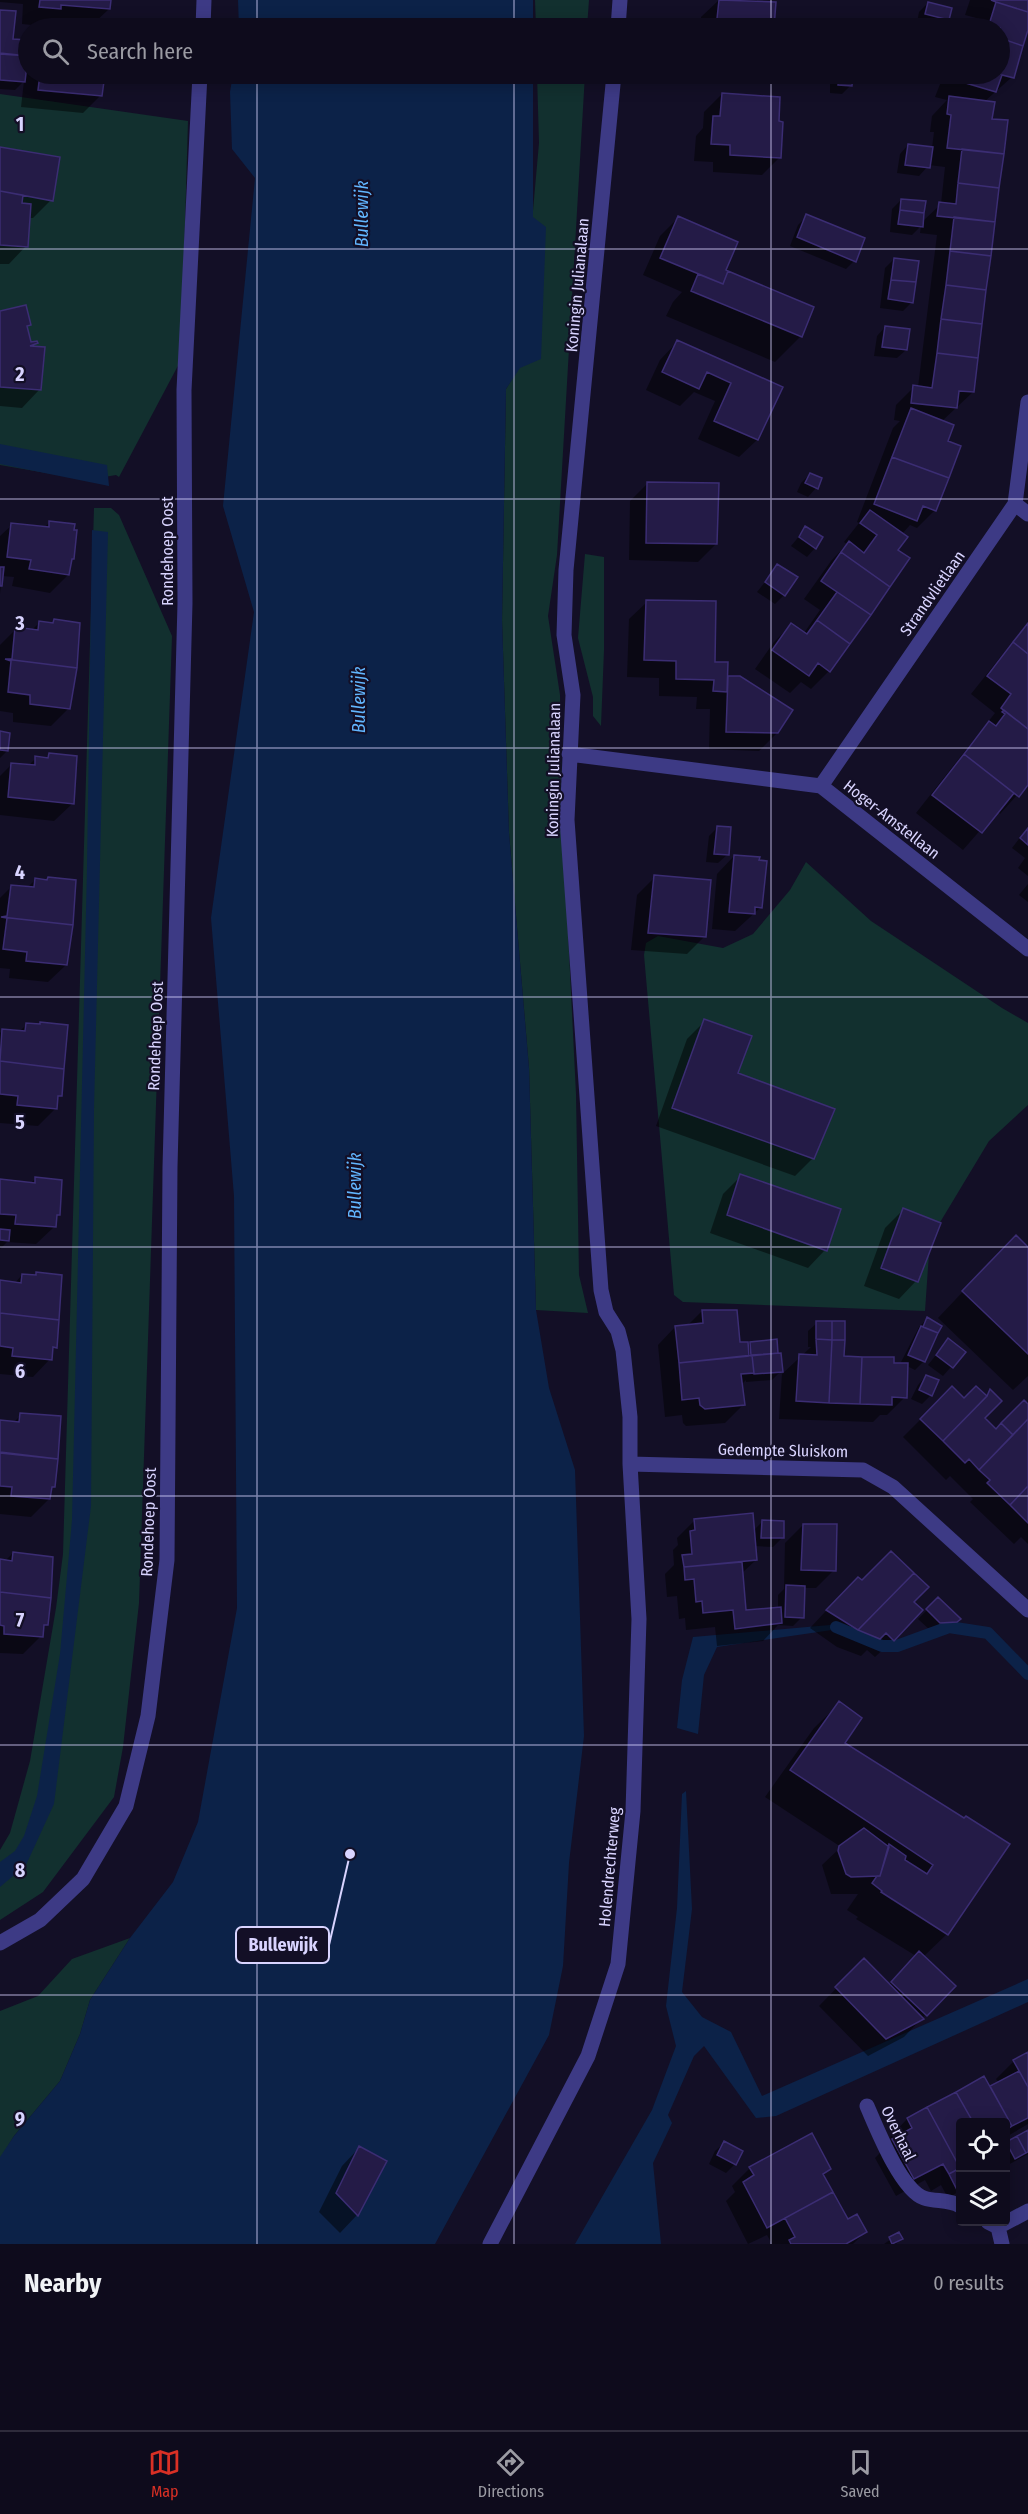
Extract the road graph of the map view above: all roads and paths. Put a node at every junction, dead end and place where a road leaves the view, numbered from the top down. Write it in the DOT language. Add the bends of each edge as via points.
graph roads {
  1 [pos="204,0"];
  2 [pos="620,0"];
  3 [pos="203,18"];
  4 [pos="619,18"];
  5 [pos="199,84"];
  6 [pos="613,84"];
  7 [pos="1028,402"];
  8 [pos="1015,504"];
  9 [pos="1028,514"];
  10 [pos="569,754"];
  11 [pos="821,786"];
  12 [pos="1028,949"];
  13 [pos="630,1464"];
  14 [pos="1028,1610"];
  15 [pos="0,1943"];
  16 [pos="867,2106"];
  17 [pos="956,2203"];
  18 [pos="1028,2211"];
  19 [pos="1010,2218"];
  20 [pos="994,2226"];
  21 [pos="490,2244"];
  22 [pos="1002,2244"];
  1 -- 3 [label="street"];
  2 -- 4 [label="street"];
  5 -- 15 [label="street, Rondehoep Oost" via="184,390 185,603 170,1167 167,1560 148,1716 126,1806 83,1879 40,1920"];
  6 -- 10 [label="street, Koningin Julianalaan" via="566,570 564,635 573,695"];
  7 -- 8 [label="street, Strandvlietlaan"];
  8 -- 9 [label="street"];
  8 -- 11 [label="street, Strandvlietlaan"];
  10 -- 11 [label="street, Hoger-Amstellaan"];
  10 -- 13 [label="street, Koningin Julianalaan" via="567,820 601,1290 623,1350"];
  11 -- 12 [label="street, Hoger-Amstellaan"];
  13 -- 14 [label="street, Gedempte Sluiskom" via="863,1470 893,1487"];
  13 -- 21 [label="street, Holendrechterweg" via="639,1619 633,1811 618,1964 588,2056"];
  16 -- 17 [label="street, Overhaal" via="899,2175 922,2198"];
  18 -- 19 [label="street"];
  20 -- 22 [label="street"];
}
